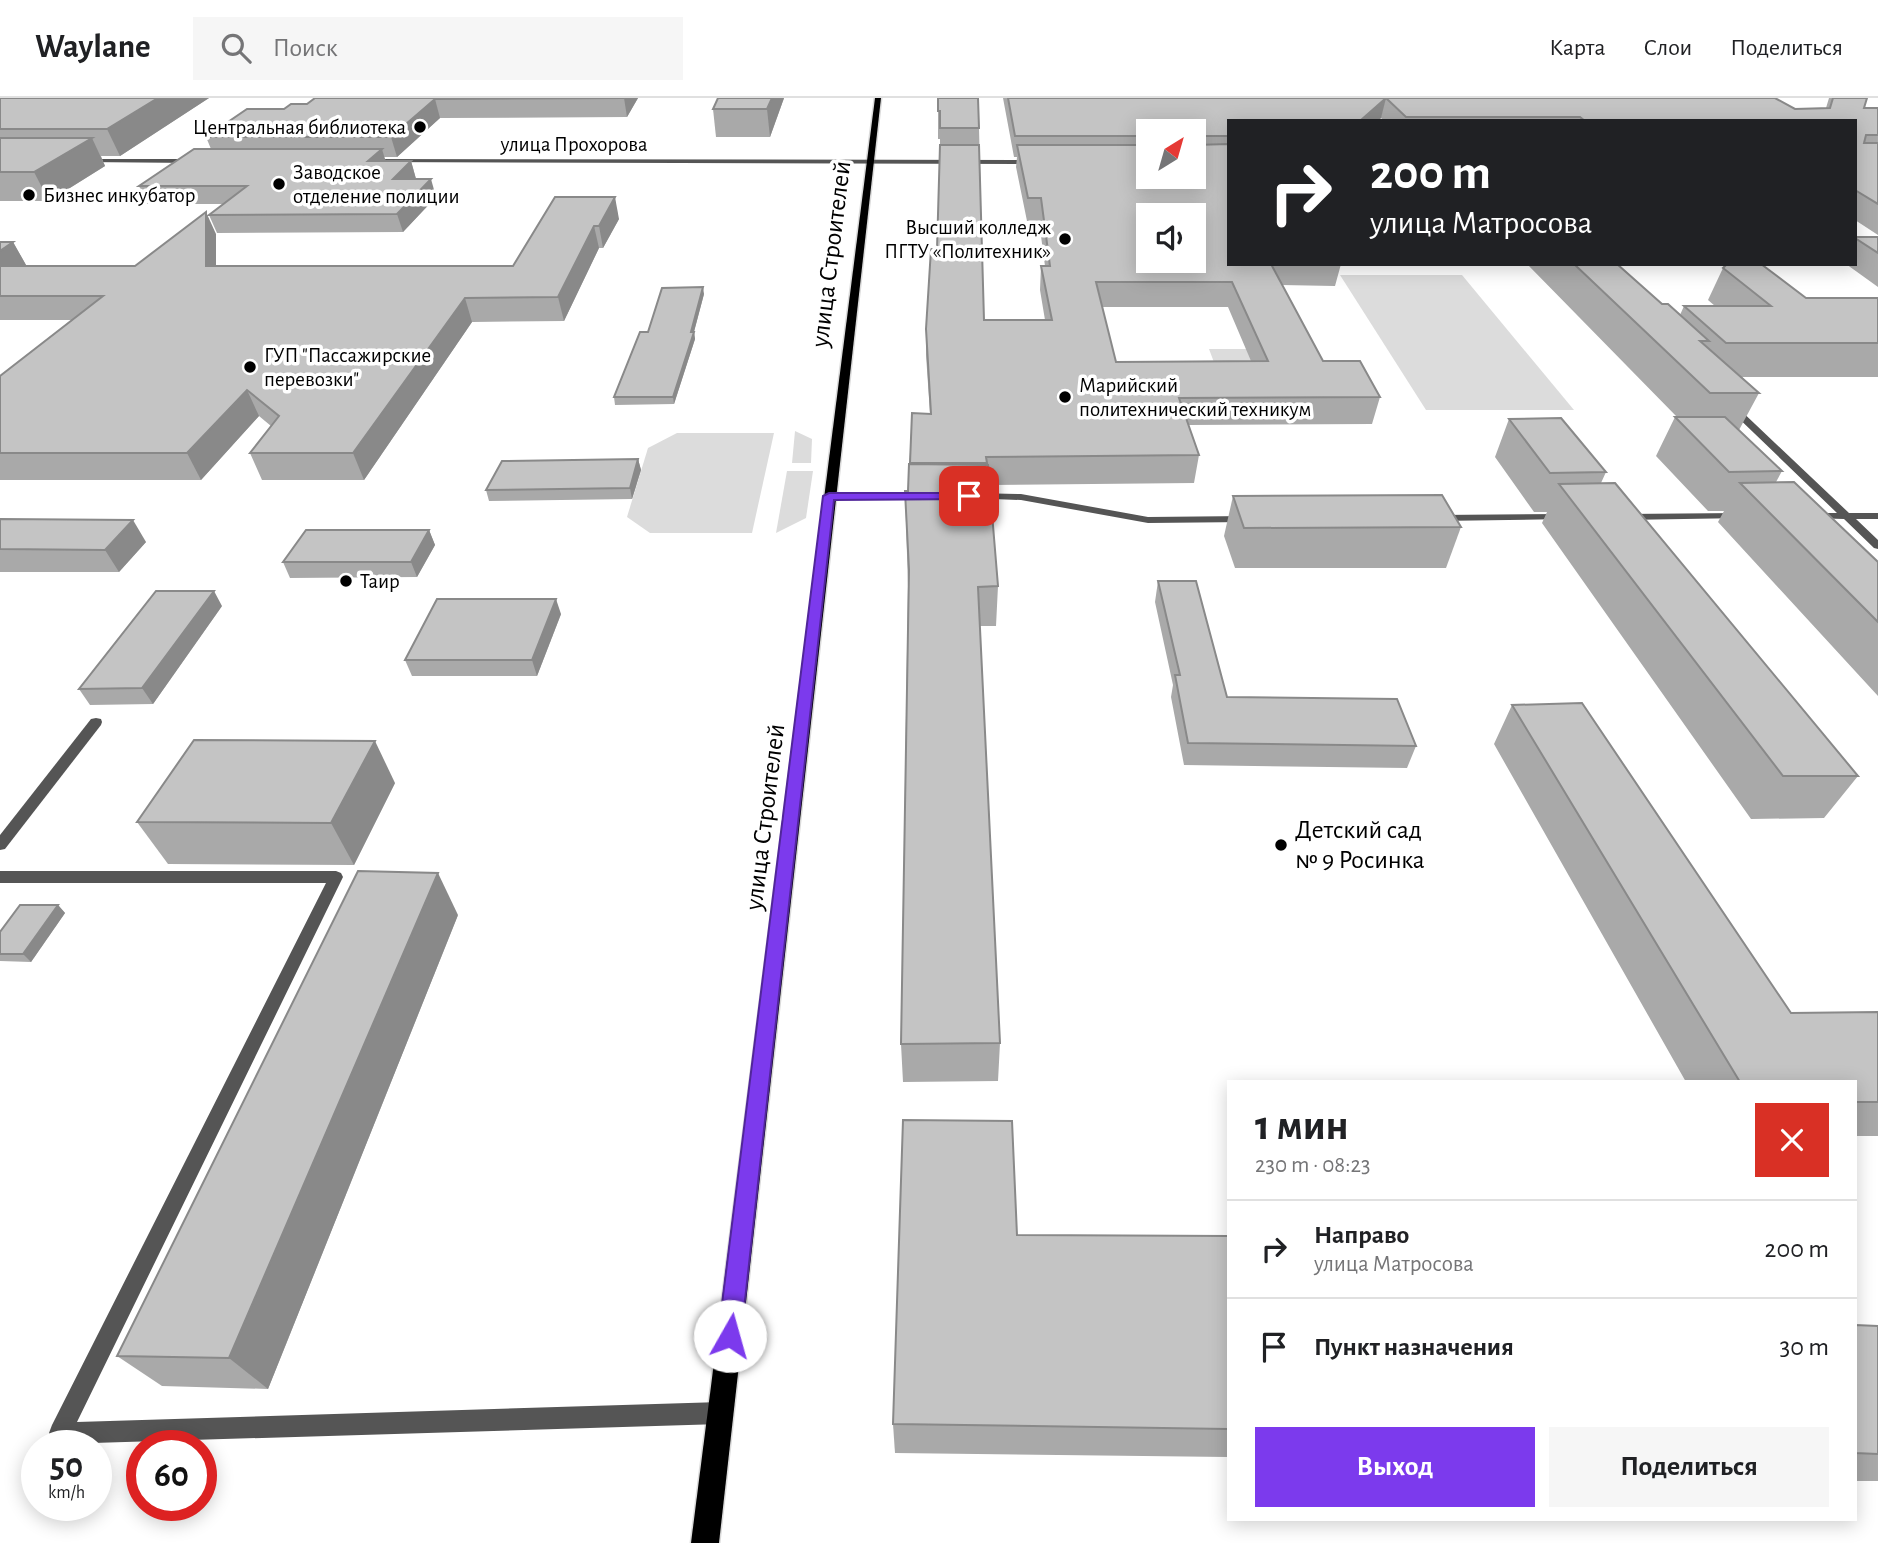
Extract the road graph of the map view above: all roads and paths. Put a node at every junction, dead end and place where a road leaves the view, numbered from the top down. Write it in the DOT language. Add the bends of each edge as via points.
graph roads {
  1 [pos="878,98"];
  2 [pos="78,161"];
  3 [pos="199,161"];
  4 [pos="361,161"];
  5 [pos="869,162"];
  6 [pos="1041,162"];
  7 [pos="1720,396"];
  8 [pos="829,496"];
  9 [pos="929,496"];
  10 [pos="956,496"];
  11 [pos="1758,516"];
  12 [pos="1798,516"];
  13 [pos="1846,516"];
  14 [pos="1878,516"];
  15 [pos="1572,517"];
  16 [pos="1612,517"];
  17 [pos="1431,518"];
  18 [pos="1261,519"];
  19 [pos="1878,546"];
  20 [pos="96,722"];
  21 [pos="0,845"];
  22 [pos="0,877"];
  23 [pos="721,1413"];
  24 [pos="705,1543"];
  1 -- 5 [label="main road, улица Строителей"];
  2 -- 3 [label="street"];
  4 -- 5 [label="street, улица Прохорова"];
  5 -- 6 [label="street, улица Прохорова"];
  5 -- 8 [label="main road, улица Строителей"];
  7 -- 13 [label="street"];
  8 -- 9 [label="street"];
  8 -- 23 [label="main road, улица Строителей"];
  10 -- 18 [label="street" via="1021,497 1147,520"];
  11 -- 16 [label="street"];
  12 -- 13 [label="street"];
  13 -- 14 [label="street"];
  13 -- 19 [label="street"];
  15 -- 17 [label="street"];
  20 -- 21 [label="street"];
  22 -- 23 [label="street" via="336,877 60,1433"];
  23 -- 24 [label="main road, улица Строителей"];
}
